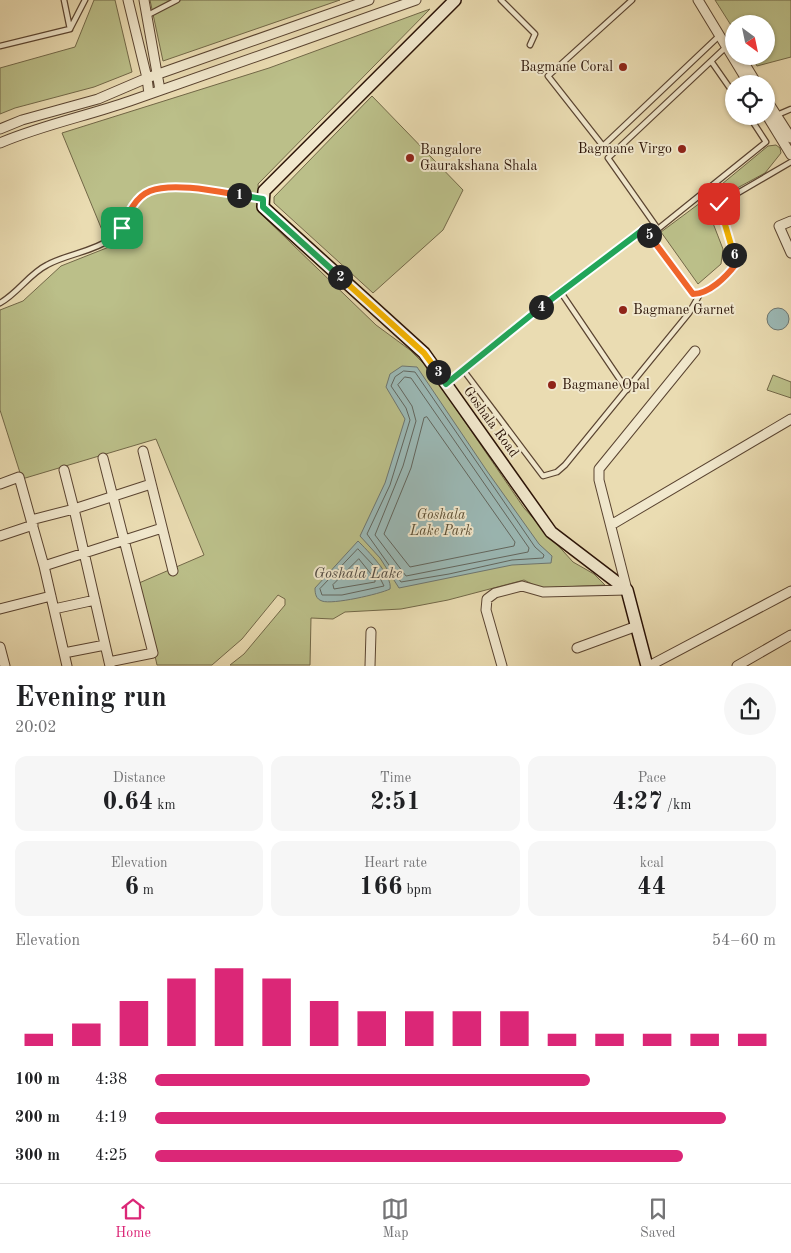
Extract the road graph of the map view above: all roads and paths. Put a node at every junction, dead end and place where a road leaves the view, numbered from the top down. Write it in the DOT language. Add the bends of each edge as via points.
graph roads {
  1 [pos="64,0"];
  2 [pos="85,0"];
  3 [pos="128,0"];
  4 [pos="144,0"];
  5 [pos="178,0"];
  6 [pos="369,0"];
  7 [pos="416,0"];
  8 [pos="455,0"];
  9 [pos="501,0"];
  10 [pos="632,0"];
  11 [pos="698,0"];
  12 [pos="705,0"];
  13 [pos="148,14"];
  14 [pos="70,29"];
  15 [pos="720,35"];
  16 [pos="725,35"];
  17 [pos="725,40"];
  18 [pos="530,45"];
  19 [pos="0,46"];
  20 [pos="725,50"];
  21 [pos="711,61"];
  22 [pos="159,74"];
  23 [pos="146,78"];
  24 [pos="725,81"];
  25 [pos="160,90"];
  26 [pos="149,94"];
  27 [pos="791,109"];
  28 [pos="775,112"];
  29 [pos="777,115"];
  30 [pos="755,125"];
  31 [pos="773,125"];
  32 [pos="0,129"];
  33 [pos="791,138"];
  34 [pos="0,143"];
  35 [pos="791,155"];
  36 [pos="791,162"];
  37 [pos="707,189"];
  38 [pos="263,199"];
  39 [pos="719,204"];
  40 [pos="791,221"];
  41 [pos="791,252"];
  42 [pos="560,291"];
  43 [pos="700,294"];
  44 [pos="0,303"];
  45 [pos="695,351"];
  46 [pos="464,371"];
  47 [pos="446,384"];
  48 [pos="627,390"];
  49 [pos="790,421"];
  50 [pos="143,451"];
  51 [pos="103,458"];
  52 [pos="64,470"];
  53 [pos="0,484"];
  54 [pos="151,484"];
  55 [pos="113,497"];
  56 [pos="74,509"];
  57 [pos="32,523"];
  58 [pos="611,525"];
  59 [pos="162,528"];
  60 [pos="0,536"];
  61 [pos="124,540"];
  62 [pos="84,554"];
  63 [pos="44,566"];
  64 [pos="173,571"];
  65 [pos="627,590"];
  66 [pos="791,590"];
  67 [pos="51,596"];
  68 [pos="95,600"];
  69 [pos="0,609"];
  70 [pos="54,609"];
  71 [pos="637,626"];
  72 [pos="371,632"];
  73 [pos="791,635"];
  74 [pos="105,645"];
  75 [pos="0,648"];
  76 [pos="577,648"];
  77 [pos="64,653"];
  78 [pos="110,664"];
  79 [pos="5,666"];
  80 [pos="67,666"];
  81 [pos="370,666"];
  82 [pos="502,666"];
  83 [pos="648,666"];
  84 [pos="737,666"];
  1 -- 14 [label="lane"];
  2 -- 14 [label="lane"];
  3 -- 23 [label="street"];
  4 -- 13 [label="street"];
  5 -- 13 [label="lane"];
  6 -- 22 [label="street"];
  7 -- 25 [label="street"];
  8 -- 38 [label="street" via="264,191"];
  9 -- 18 [label="lane" via="535,34"];
  10 -- 15 [label="lane" via="548,76 603,146"];
  11 -- 15 [label="street"];
  12 -- 16 [label="street"];
  13 -- 22 [label="street"];
  14 -- 19 [label="lane"];
  15 -- 17 [label="street"];
  20 -- 21 [label="lane"];
  21 -- 24 [label="lane"];
  21 -- 37 [label="lane" via="608,158 658,229"];
  22 -- 23 [label="street"];
  22 -- 25 [label="street"];
  23 -- 26 [label="street"];
  23 -- 32 [label="street" via="98,99"];
  25 -- 26 [label="street"];
  26 -- 34 [label="street" via="25,132"];
  27 -- 29 [label="lane"];
  28 -- 29 [label="street"];
  29 -- 33 [label="street"];
  30 -- 37 [label="lane" via="766,142"];
  31 -- 35 [label="street"];
  36 -- 39 [label="lane"];
  37 -- 39 [label="lane"];
  38 -- 44 [label="lane" via="213,190 164,188 149,191 129,211 122,228 112,238 46,265"];
  38 -- 47 [label="street, Goshala Road" via="263,207 424,353"];
  39 -- 43 [label="lane" via="736,264"];
  40 -- 41 [label="street" via="779,226"];
  42 -- 43 [label="lane" via="644,229 693,294"];
  42 -- 46 [label="lane"];
  42 -- 48 [label="lane"];
  43 -- 48 [label="lane" via="689,313"];
  45 -- 58 [label="street" via="599,469"];
  46 -- 47 [label="lane"];
  46 -- 48 [label="lane" via="543,476 565,465"];
  47 -- 65 [label="street, Goshala Road" via="551,532"];
  49 -- 58 [label="street"];
  50 -- 54 [label="street"];
  51 -- 55 [label="street"];
  52 -- 56 [label="street"];
  53 -- 57 [label="street" via="19,477"];
  54 -- 55 [label="street"];
  54 -- 59 [label="street"];
  55 -- 56 [label="street"];
  55 -- 61 [label="street"];
  56 -- 57 [label="street"];
  56 -- 62 [label="street"];
  57 -- 60 [label="street"];
  57 -- 63 [label="street"];
  58 -- 65 [label="street"];
  59 -- 61 [label="street"];
  59 -- 64 [label="street"];
  61 -- 62 [label="street"];
  61 -- 78 [label="street" via="153,653"];
  62 -- 63 [label="street"];
  62 -- 68 [label="street"];
  63 -- 67 [label="street"];
  65 -- 71 [label="street"];
  65 -- 82 [label="street" via="543,592 522,586 494,593 487,599 486,610"];
  66 -- 83 [label="street"];
  67 -- 69 [label="street"];
  67 -- 70 [label="street"];
  68 -- 70 [label="street"];
  68 -- 74 [label="street"];
  70 -- 77 [label="street"];
  71 -- 76 [label="street"];
  71 -- 83 [label="street"];
  72 -- 81 [label="street"];
  73 -- 84 [label="street"];
  74 -- 77 [label="street"];
  74 -- 78 [label="street"];
  75 -- 79 [label="street"];
  77 -- 80 [label="street"];
}
